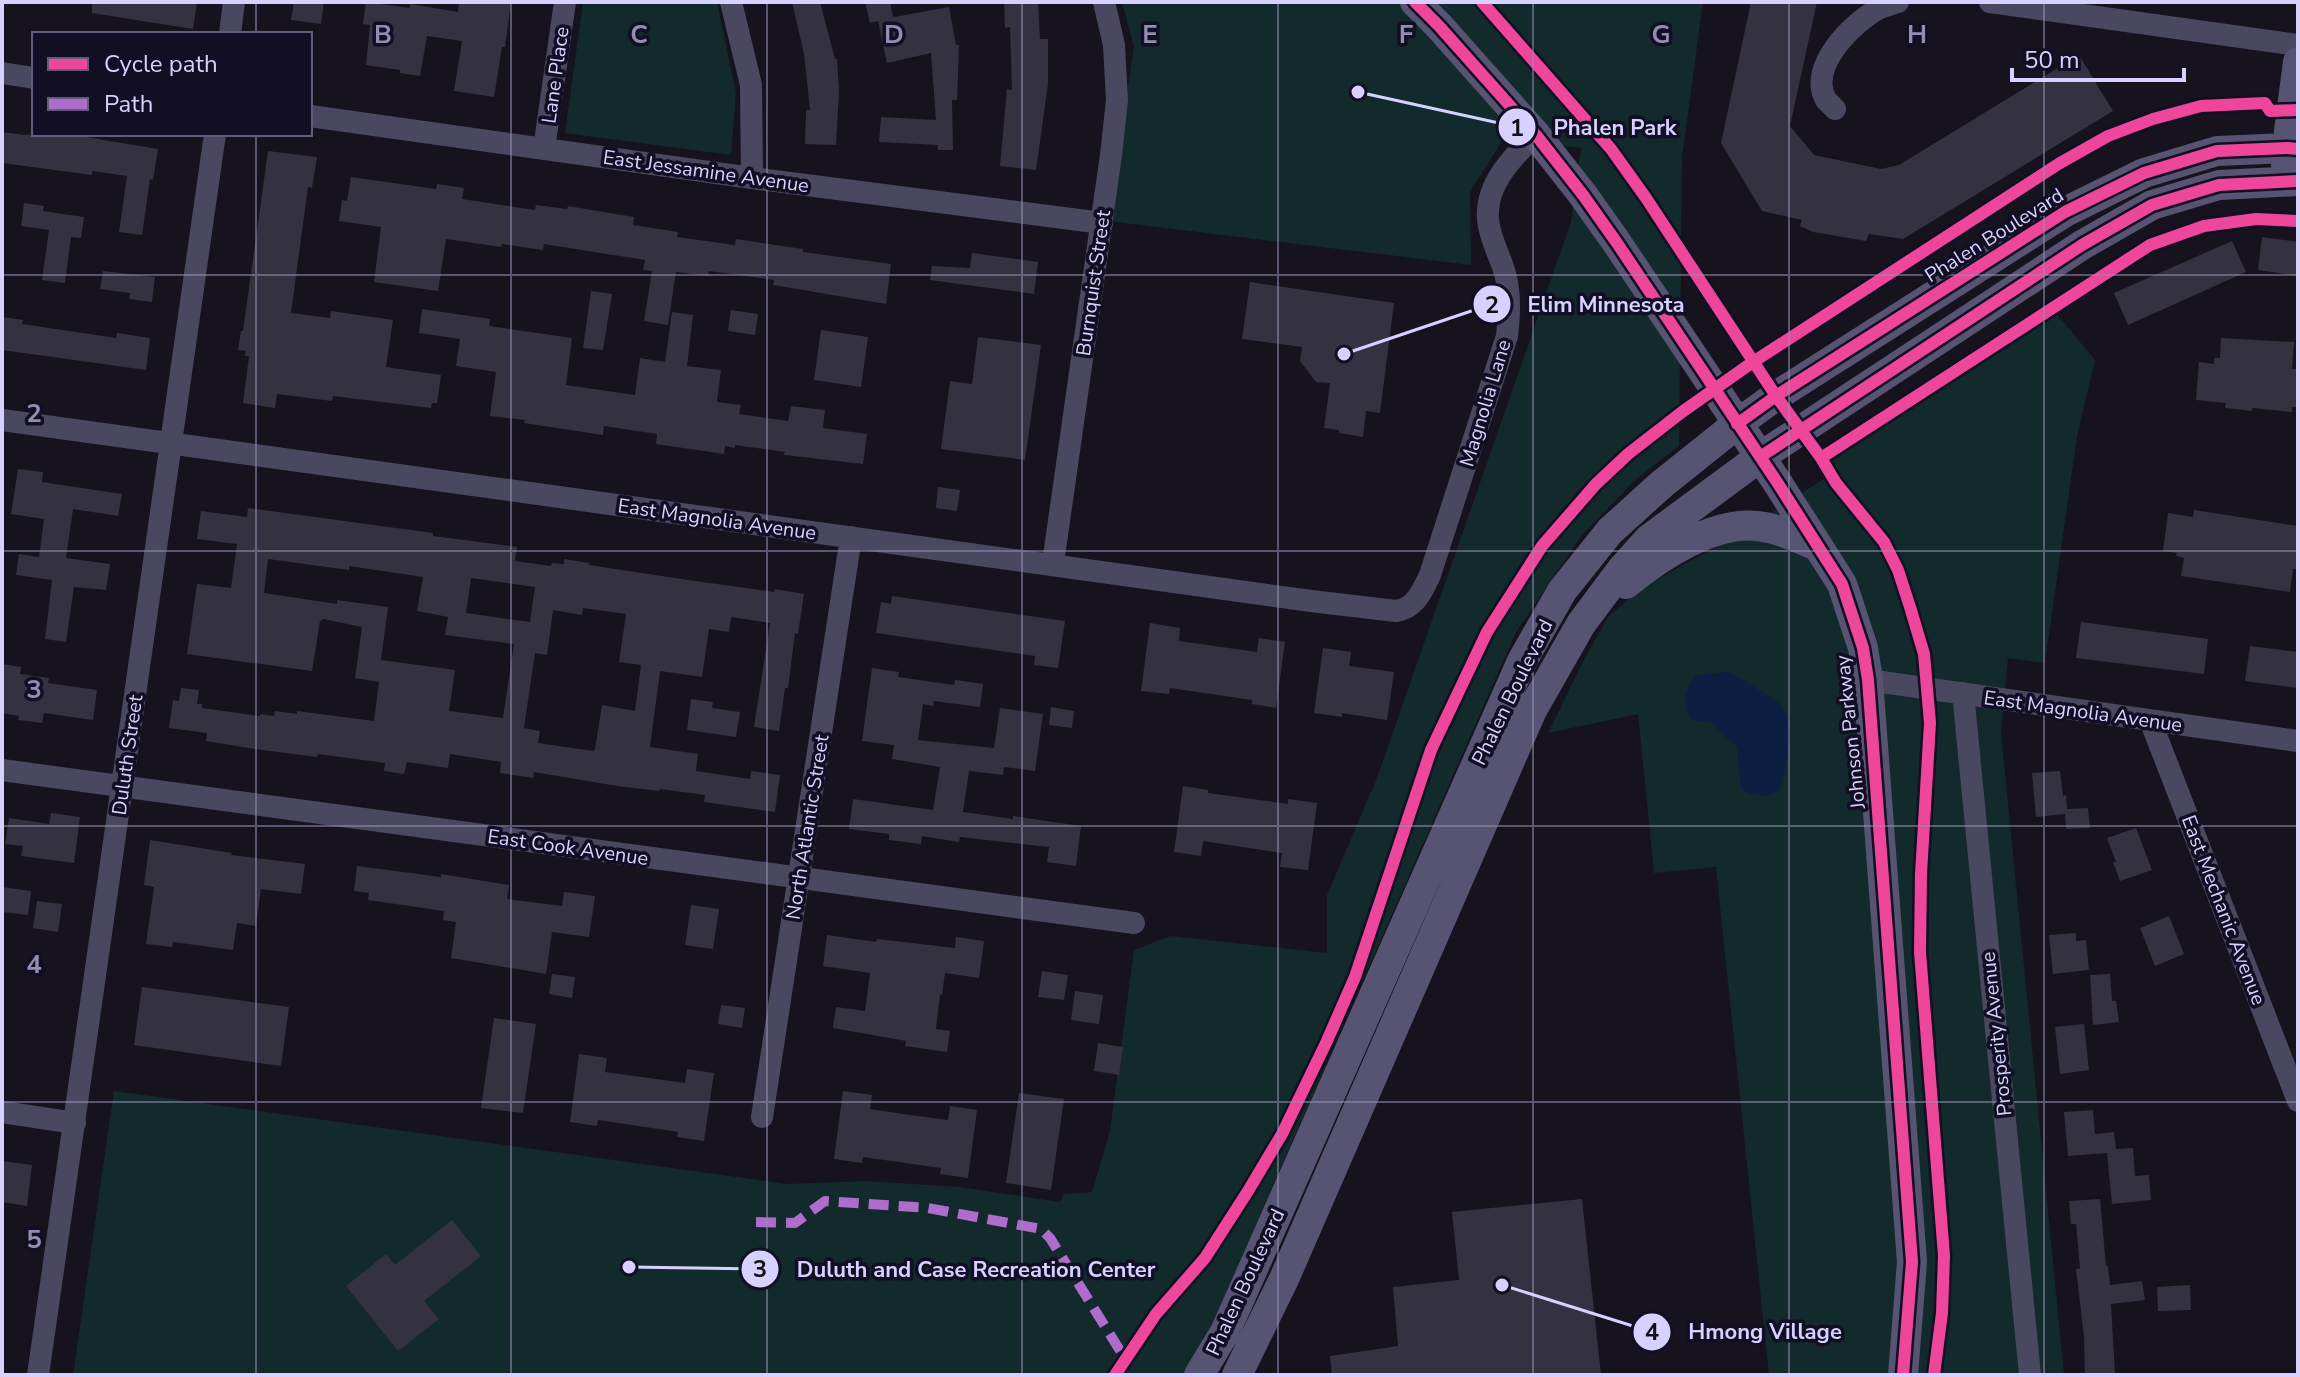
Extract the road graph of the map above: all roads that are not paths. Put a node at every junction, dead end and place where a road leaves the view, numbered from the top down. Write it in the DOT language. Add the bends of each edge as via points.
graph roads {
  1 [pos="234,2"];
  2 [pos="565,2"];
  3 [pos="731,2"];
  4 [pos="1104,2"];
  5 [pos="1415,2"];
  6 [pos="1898,2"];
  7 [pos="1990,2"];
  8 [pos="1431,14"];
  9 [pos="230,32"];
  10 [pos="2298,45"];
  11 [pos="2298,62"];
  12 [pos="2,73"];
  13 [pos="32,78"];
  14 [pos="1835,109"];
  15 [pos="312,116"];
  16 [pos="1536,135"];
  17 [pos="215,136"];
  18 [pos="2293,148"];
  19 [pos="544,149"];
  20 [pos="752,178"];
  21 [pos="2292,181"];
  22 [pos="1102,223"];
  23 [pos="2,420"];
  24 [pos="1737,424"];
  25 [pos="172,443"];
  26 [pos="1760,457"];
  27 [pos="851,537"];
  28 [pos="1817,546"];
  29 [pos="1053,563"];
  30 [pos="1423,589"];
  31 [pos="1868,680"];
  32 [pos="1544,689"];
  33 [pos="1963,693"];
  34 [pos="2150,720"];
  35 [pos="2298,741"];
  36 [pos="2,770"];
  37 [pos="122,787"];
  38 [pos="799,878"];
  39 [pos="1134,923"];
  40 [pos="2298,1101"];
  41 [pos="2,1112"];
  42 [pos="762,1117"];
  43 [pos="75,1123"];
  44 [pos="38,1375"];
  45 [pos="1199,1375"];
  46 [pos="1237,1375"];
  47 [pos="1903,1375"];
  48 [pos="2030,1375"];
  1 -- 9 [label="street"];
  2 -- 19 [label="street, Lane Place"];
  3 -- 20 [label="street" via="751,85"];
  4 -- 22 [label="street, Burnquist Street" via="1114,45 1117,100"];
  5 -- 8 [label="main road, Johnson Parkway"];
  6 -- 14 [label="street" via="1856,24 1824,65 1826,100"];
  7 -- 10 [label="street"];
  8 -- 16 [label="main road, Johnson Parkway"];
  11 -- 18 [label="main road"];
  12 -- 13 [label="street"];
  15 -- 19 [label="street, East Jessamine Avenue"];
  16 -- 24 [label="main road, Johnson Parkway" via="1608,230"];
  16 -- 30 [label="street, Magnolia Lane" via="1515,154 1490,196 1488,222 1509,295 1507,336"];
  17 -- 25 [label="street, Duluth Street"];
  18 -- 21 [label="main road"];
  18 -- 24 [label="main road, Phalen Boulevard" via="2217,151 2144,173 2065,212"];
  19 -- 20 [label="street, East Jessamine Avenue"];
  20 -- 22 [label="street, East Jessamine Avenue"];
  21 -- 26 [label="main road, Phalen Boulevard" via="2219,185 2152,205 2082,245"];
  22 -- 29 [label="street, Burnquist Street"];
  23 -- 25 [label="street, East Magnolia Avenue"];
  24 -- 26 [label="main road, Johnson Parkway"];
  24 -- 45 [label="main road, Phalen Boulevard" via="1610,531 1562,591 1522,661 1225,1332"];
  25 -- 27 [label="street, East Magnolia Avenue"];
  25 -- 37 [label="street, Duluth Street"];
  26 -- 28 [label="main road, Johnson Parkway"];
  26 -- 32 [label="main road, Phalen Boulevard" via="1649,539 1581,624"];
  27 -- 29 [label="street, East Magnolia Avenue"];
  27 -- 38 [label="street, North Atlantic Street"];
  28 -- 31 [label="main road, Johnson Parkway" via="1842,584"];
  28 -- 32 [label="main road" via="1757,526 1709,533 1619,589"];
  29 -- 30 [label="street, East Magnolia Avenue" via="1396,611 1411,605"];
  31 -- 33 [label="street, East Magnolia Avenue"];
  31 -- 47 [label="main road, Johnson Parkway" via="1912,1262"];
  32 -- 46 [label="main road, Phalen Boulevard"];
  33 -- 34 [label="street, East Magnolia Avenue"];
  33 -- 48 [label="street, Prosperity Avenue"];
  34 -- 35 [label="street, East Magnolia Avenue"];
  34 -- 40 [label="street, East Mechanic Avenue"];
  36 -- 37 [label="street, East Cook Avenue"];
  37 -- 38 [label="street, East Cook Avenue"];
  37 -- 43 [label="street, Duluth Street"];
  38 -- 39 [label="street, East Cook Avenue"];
  38 -- 42 [label="street, North Atlantic Street"];
  41 -- 43 [label="street"];
  43 -- 44 [label="street, Duluth Street"];
}
